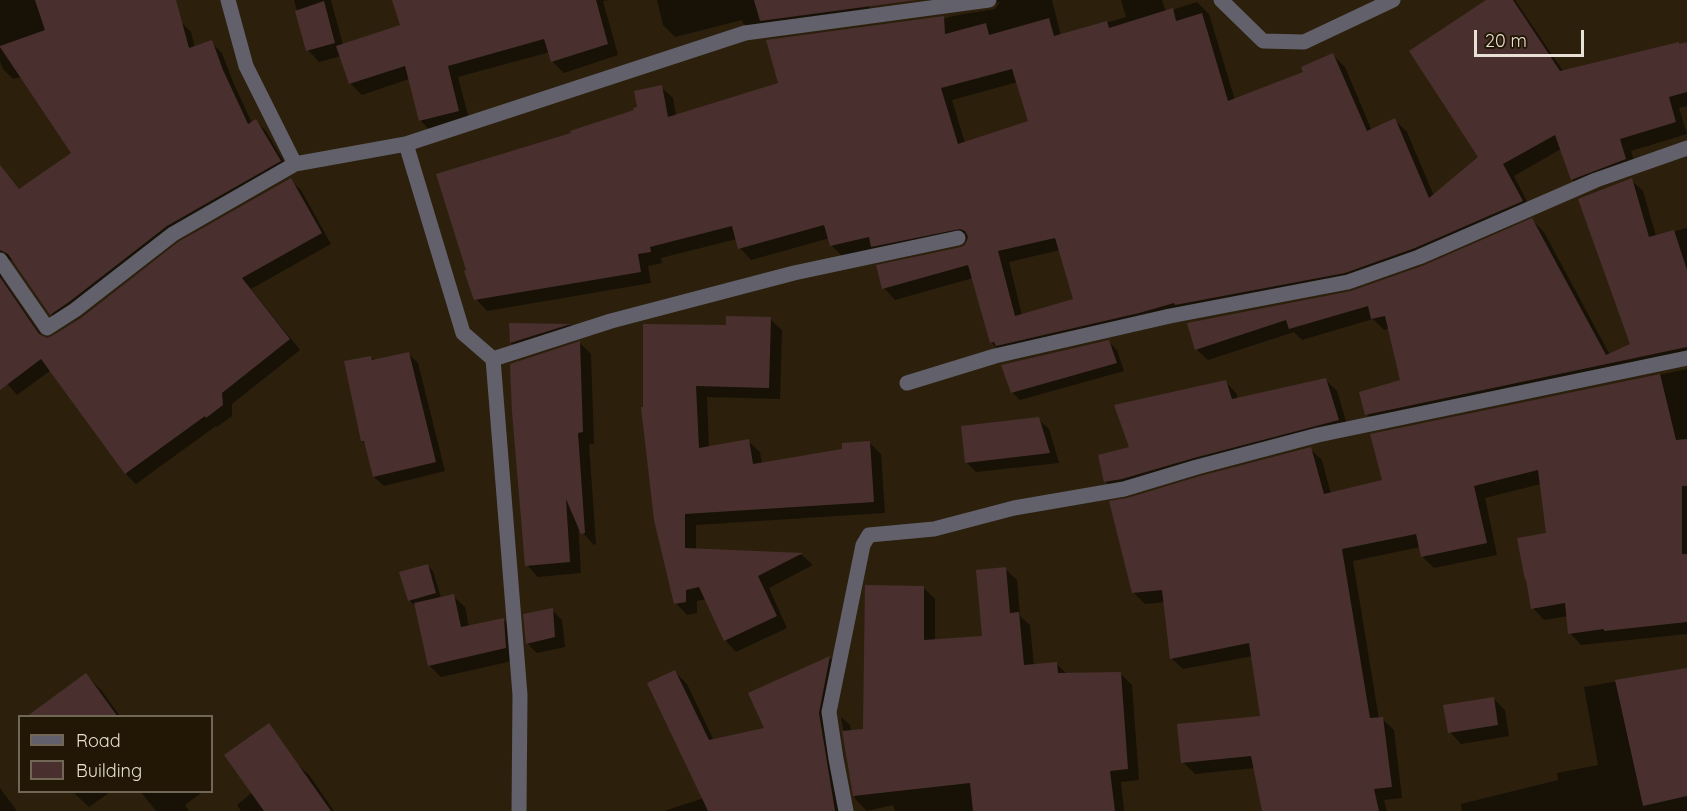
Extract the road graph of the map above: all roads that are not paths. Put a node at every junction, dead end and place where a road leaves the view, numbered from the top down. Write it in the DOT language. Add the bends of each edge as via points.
graph roads {
  1 [pos="228,0"];
  2 [pos="989,0"];
  3 [pos="1221,0"];
  4 [pos="1393,0"];
  5 [pos="406,144"];
  6 [pos="1687,148"];
  7 [pos="295,164"];
  8 [pos="958,238"];
  9 [pos="0,260"];
  10 [pos="1687,358"];
  11 [pos="493,359"];
  12 [pos="907,382"];
  13 [pos="519,811"];
  14 [pos="846,811"];
  1 -- 7 [label="street" via="246,66"];
  2 -- 5 [label="street" via="745,33"];
  3 -- 4 [label="street" via="1263,41 1304,42"];
  5 -- 7 [label="street"];
  5 -- 11 [label="street" via="463,333"];
  6 -- 12 [label="street" via="1596,180 1348,282 1170,316 995,356"];
  7 -- 9 [label="street" via="173,234 48,328"];
  8 -- 11 [label="street" via="794,273 634,315"];
  10 -- 14 [label="street" via="1318,435 1124,489 1014,508 934,529 869,535 863,545 829,712"];
  11 -- 13 [label="street" via="520,695"];
}
